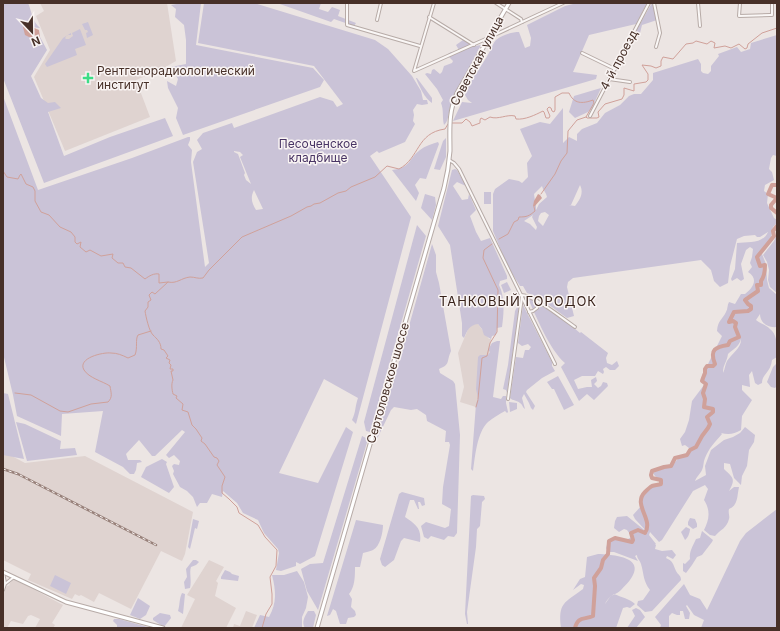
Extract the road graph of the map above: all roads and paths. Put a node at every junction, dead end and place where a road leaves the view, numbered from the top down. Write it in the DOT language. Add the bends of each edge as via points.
graph roads {
  1 [pos="347,3"];
  2 [pos="381,3"];
  3 [pos="434,3"];
  4 [pos="496,3"];
  5 [pos="509,3"];
  6 [pos="563,3"];
  7 [pos="649,3"];
  8 [pos="654,3"];
  9 [pos="698,3"];
  10 [pos="740,3"];
  11 [pos="772,3"];
  12 [pos="505,9"];
  13 [pos="429,17"];
  14 [pos="377,20"];
  15 [pos="522,22"];
  16 [pos="700,26"];
  17 [pos="488,38"];
  18 [pos="474,45"];
  19 [pos="420,46"];
  20 [pos="656,47"];
  21 [pos="582,54"];
  22 [pos="615,69"];
  23 [pos="609,79"];
  24 [pos="630,82"];
  25 [pos="590,116"];
  26 [pos="450,129"];
  27 [pos="449,160"];
  28 [pos="521,296"];
  29 [pos="537,301"];
  30 [pos="529,312"];
  31 [pos="575,327"];
  32 [pos="555,364"];
  33 [pos="508,399"];
  34 [pos="3,572"];
  35 [pos="14,577"];
  36 [pos="6,584"];
  37 [pos="3,590"];
  38 [pos="163,628"];
  39 [pos="317,628"];
  1 -- 19 [label="street" via="347,25"];
  2 -- 14 [label="street"];
  3 -- 13 [label="street"];
  4 -- 12 [label="street"];
  5 -- 12 [label="main road, Советская улица"];
  6 -- 15 [label="street"];
  7 -- 22 [label="street, 4-й проезд"];
  8 -- 20 [label="street" via="660,33"];
  9 -- 16 [label="street"];
  10 -- 11 [label="street" via="739,16 770,15"];
  12 -- 15 [label="street"];
  12 -- 17 [label="main road, Советская улица"];
  13 -- 18 [label="street"];
  13 -- 19 [label="street"];
  15 -- 17 [label="street"];
  17 -- 18 [label="street"];
  17 -- 26 [label="main road, Советская улица" via="457,93 452,106"];
  18 -- 19 [label="street" via="414,71"];
  21 -- 22 [label="street"];
  22 -- 23 [label="street, 4-й проезд"];
  23 -- 24 [label="street"];
  23 -- 25 [label="street, 4-й проезд"];
  26 -- 27 [label="main road, Сертоловское шоссе"];
  27 -- 28 [label="street" via="459,170"];
  27 -- 39 [label="main road, Сертоловское шоссе" via="444,188"];
  28 -- 29 [label="street" via="525,295"];
  28 -- 30 [label="street"];
  28 -- 33 [label="street"];
  29 -- 30 [label="street" via="537,308"];
  29 -- 31 [label="street"];
  30 -- 32 [label="street"];
  34 -- 35 [label="main road"];
  34 -- 36 [label="street"];
  35 -- 36 [label="street"];
  35 -- 38 [label="main road" via="66,602"];
  36 -- 37 [label="street"];
}
